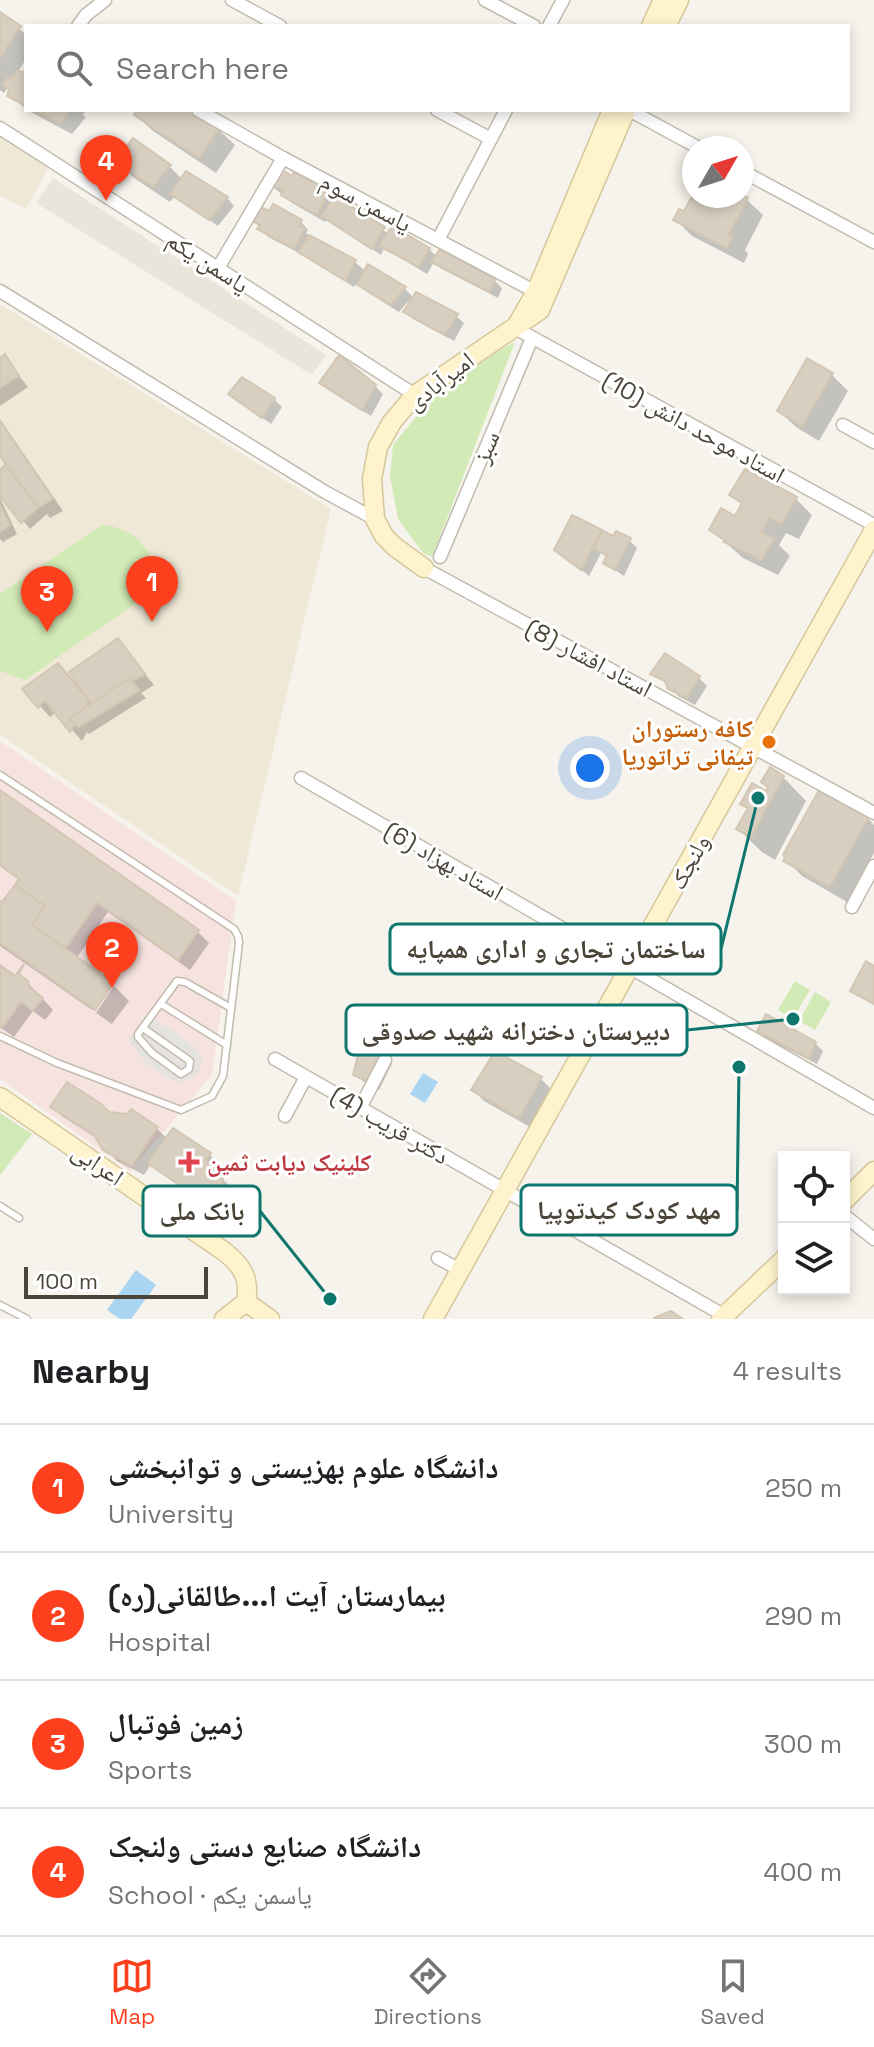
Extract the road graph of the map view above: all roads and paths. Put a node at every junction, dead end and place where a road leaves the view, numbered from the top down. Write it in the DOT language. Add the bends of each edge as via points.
graph roads {
  1 [pos="105,0"];
  2 [pos="232,0"];
  3 [pos="485,0"];
  4 [pos="563,0"];
  5 [pos="663,0"];
  6 [pos="679,0"];
  7 [pos="79,24"];
  8 [pos="276,24"];
  9 [pos="530,24"];
  10 [pos="550,24"];
  11 [pos="652,24"];
  12 [pos="667,24"];
  13 [pos="202,112"];
  14 [pos="441,112"];
  15 [pos="505,112"];
  16 [pos="611,112"];
  17 [pos="627,112"];
  18 [pos="632,112"];
  19 [pos="0,128"];
  20 [pos="491,139"];
  21 [pos="682,139"];
  22 [pos="283,158"];
  23 [pos="754,177"];
  24 [pos="438,240"];
  25 [pos="874,242"];
  26 [pos="218,268"];
  27 [pos="0,291"];
  28 [pos="541,295"];
  29 [pos="515,328"];
  30 [pos="532,338"];
  31 [pos="415,395"];
  32 [pos="843,425"];
  33 [pos="874,442"];
  34 [pos="375,519"];
  35 [pos="874,528"];
  36 [pos="440,557"];
  37 [pos="424,568"];
  38 [pos="753,747"];
  39 [pos="0,775"];
  40 [pos="301,778"];
  41 [pos="874,813"];
  42 [pos="874,866"];
  43 [pos="852,907"];
  44 [pos="630,967"];
  45 [pos="161,1004"];
  46 [pos="231,1008"];
  47 [pos="143,1028"];
  48 [pos="0,1036"];
  49 [pos="227,1045"];
  50 [pos="275,1059"];
  51 [pos="385,1060"];
  52 [pos="306,1077"];
  53 [pos="0,1097"];
  54 [pos="360,1108"];
  55 [pos="874,1108"];
  56 [pos="285,1116"];
  57 [pos="874,1171"];
  58 [pos="505,1190"];
  59 [pos="850,1195"];
  60 [pos="0,1206"];
  61 [pos="19,1218"];
  62 [pos="850,1220"];
  63 [pos="874,1239"];
  64 [pos="438,1258"];
  65 [pos="778,1265"];
  66 [pos="460,1270"];
  67 [pos="0,1305"];
  68 [pos="255,1312"];
  69 [pos="723,1317"];
  70 [pos="27,1319"];
  71 [pos="224,1319"];
  72 [pos="433,1319"];
  1 -- 7 [label="street"];
  2 -- 8 [label="street"];
  3 -- 9 [label="street"];
  4 -- 10 [label="street"];
  5 -- 11 [label="street"];
  6 -- 12 [label="street"];
  13 -- 22 [label="street, یاسمن سوم"];
  14 -- 20 [label="street"];
  15 -- 20 [label="street"];
  16 -- 28 [label="street, امیرآبادی"];
  17 -- 28 [label="street, امیرآبادی"];
  18 -- 21 [label="street"];
  19 -- 26 [label="street, یاسمن یکم"];
  20 -- 24 [label="street"];
  22 -- 24 [label="street, یاسمن سوم"];
  22 -- 26 [label="street"];
  23 -- 25 [label="street"];
  24 -- 28 [label="street, یاسمن سوم"];
  26 -- 31 [label="street, یاسمن یکم"];
  27 -- 34 [label="street"];
  28 -- 29 [label="street, امیرآبادی"];
  29 -- 30 [label="street, استاد موحد دانش (10)"];
  29 -- 31 [label="street, امیرآبادی"];
  30 -- 35 [label="street, استاد موحد دانش (10)"];
  30 -- 36 [label="street, سبز"];
  31 -- 34 [label="street, امیرآبادی" via="378,447 372,479"];
  32 -- 33 [label="street"];
  34 -- 37 [label="street" via="384,536"];
  35 -- 38 [label="street, ولنجک"];
  37 -- 38 [label="street, استاد افشار (8)"];
  38 -- 41 [label="street, استاد افشار (8)"];
  38 -- 44 [label="street, ولنجک"];
  39 -- 46 [label="lane" via="234,929 239,943"];
  40 -- 44 [label="street, استاد بهزاد (6)"];
  42 -- 43 [label="street"];
  44 -- 55 [label="street, استاد بهزاد (6)"];
  44 -- 58 [label="street, ولنجک"];
  45 -- 46 [label="lane" via="180,980"];
  45 -- 47 [label="lane"];
  45 -- 49 [label="lane"];
  46 -- 49 [label="lane"];
  47 -- 47 [label="lane" via="139,1040 185,1073 190,1061"];
  48 -- 49 [label="lane" via="181,1110 212,1096 223,1076"];
  50 -- 52 [label="street, دکتر قریب (4)"];
  51 -- 54 [label="street"];
  52 -- 54 [label="street, دکتر قریب (4)"];
  52 -- 56 [label="street"];
  53 -- 68 [label="street, اعرابی" via="225,1252 245,1273"];
  54 -- 58 [label="street, دکتر قریب (4)"];
  57 -- 59 [label="street"];
  58 -- 66 [label="street, ولنجک"];
  58 -- 69 [label="street, دکتر قریب (4)"];
  60 -- 61 [label="lane"];
  62 -- 63 [label="street"];
  64 -- 66 [label="street"];
  65 -- 69 [label="street"];
  66 -- 72 [label="street, ولنجک"];
  67 -- 70 [label="lane"];
  68 -- 71 [label="street"];
}
